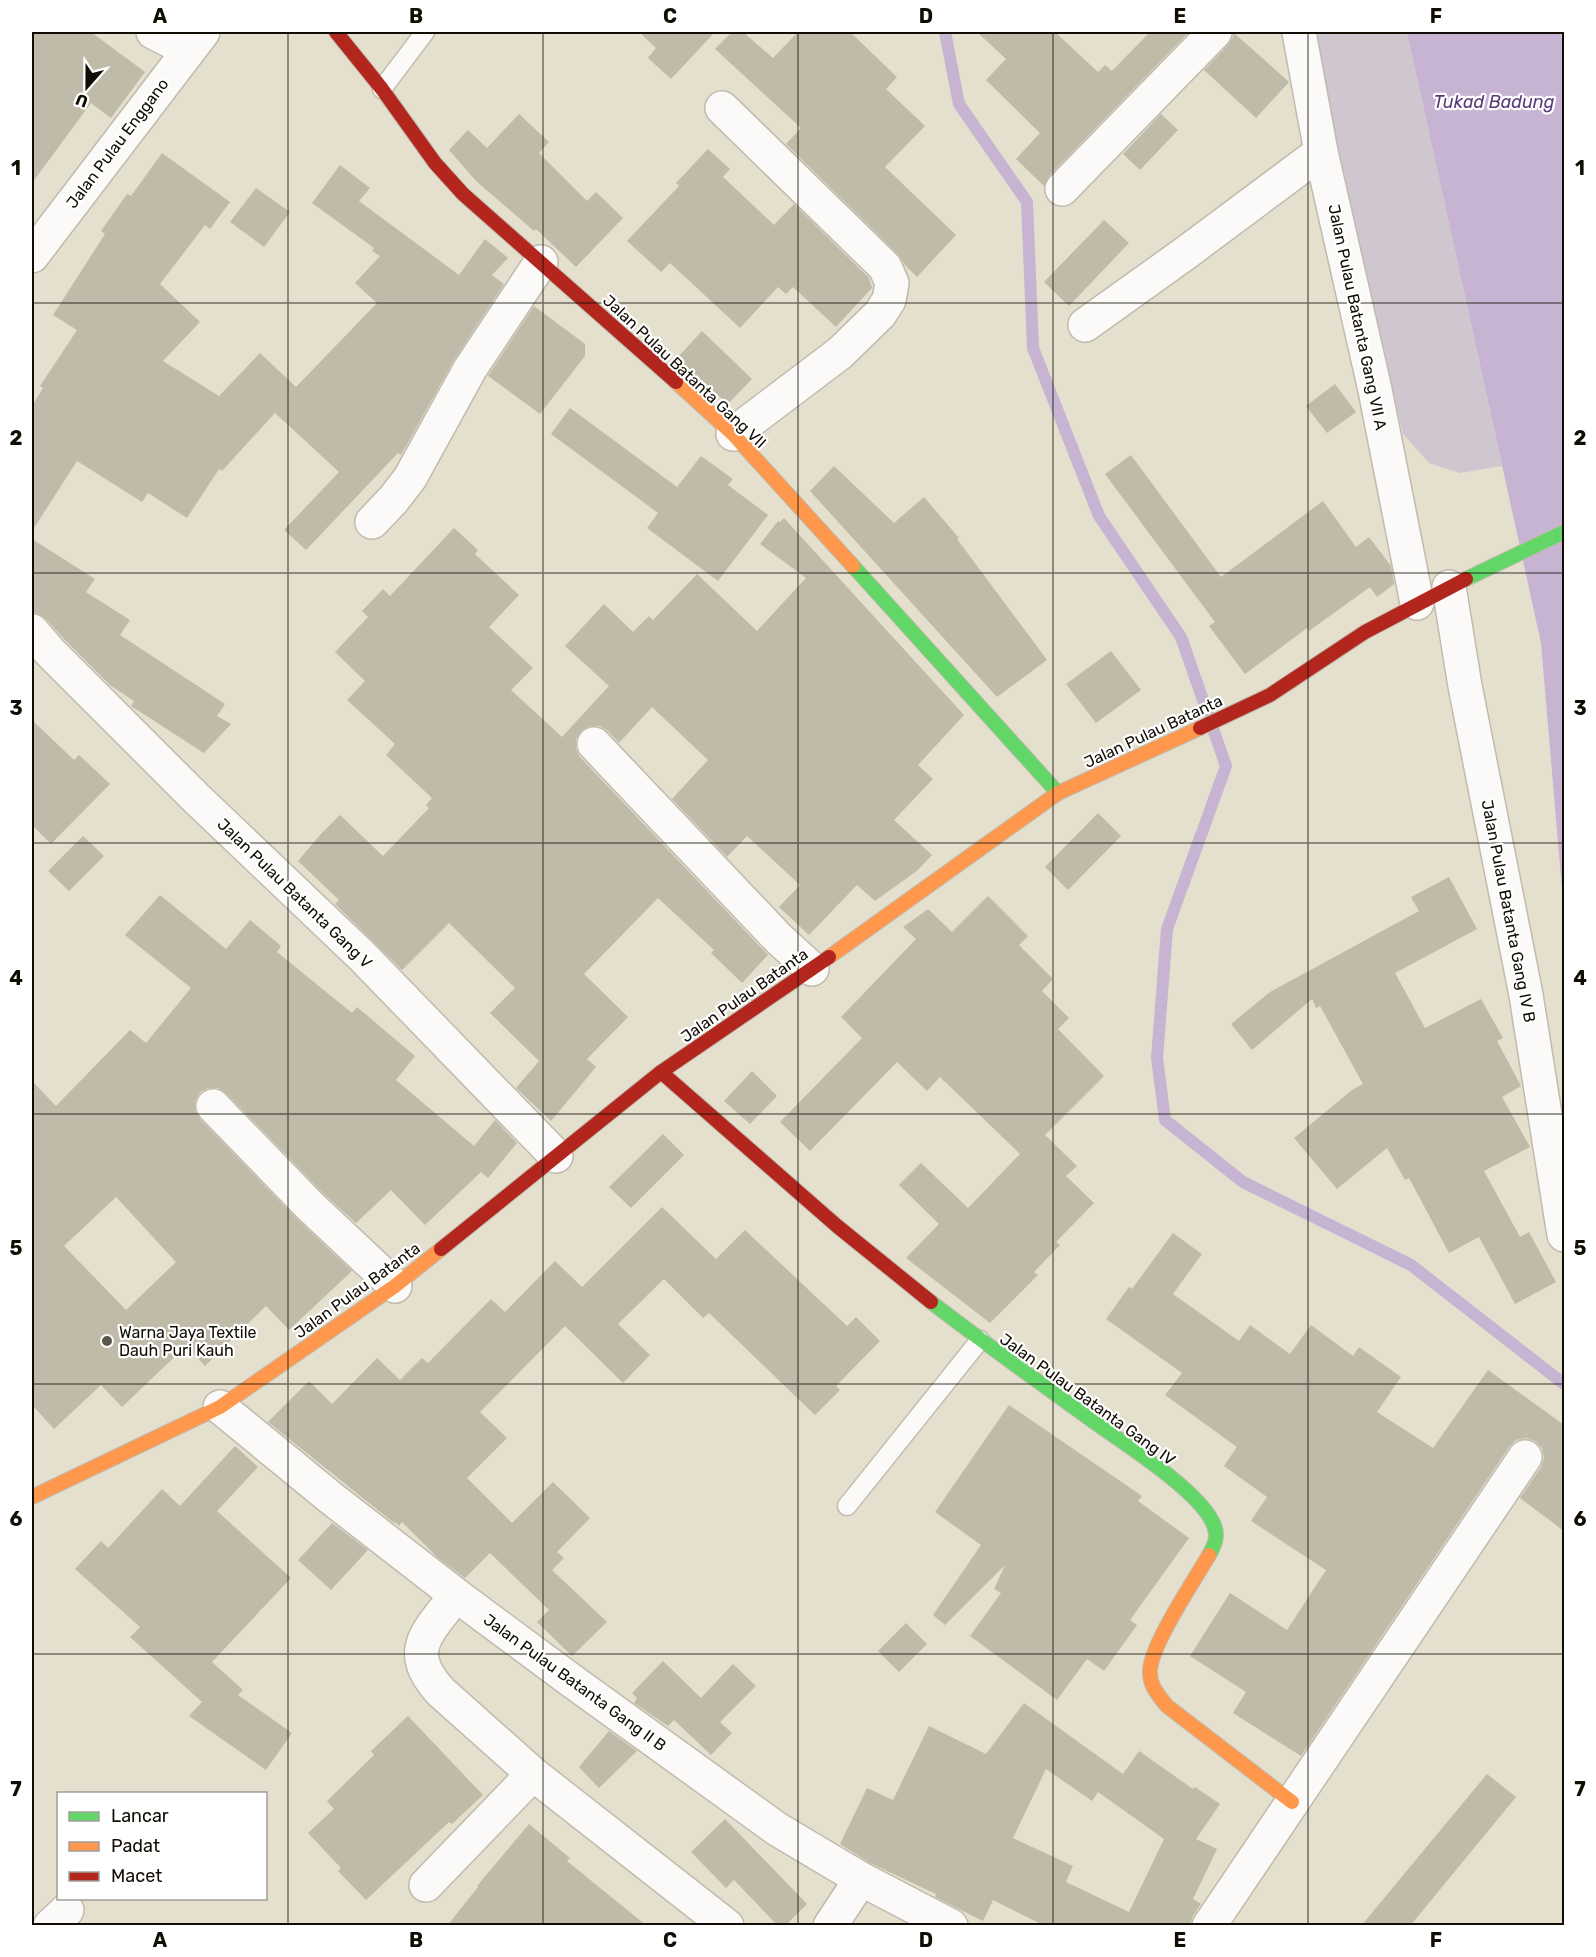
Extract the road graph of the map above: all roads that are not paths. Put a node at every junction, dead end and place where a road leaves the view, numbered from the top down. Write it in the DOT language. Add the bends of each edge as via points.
graph roads {
  1 [pos="153,32"];
  2 [pos="336,32"];
  3 [pos="425,32"];
  4 [pos="1215,32"];
  5 [pos="1299,32"];
  6 [pos="195,41"];
  7 [pos="382,89"];
  8 [pos="722,108"];
  9 [pos="1321,152"];
  10 [pos="1062,189"];
  11 [pos="32,256"];
  12 [pos="541,262"];
  13 [pos="1085,326"];
  14 [pos="733,434"];
  15 [pos="372,522"];
  16 [pos="1564,532"];
  17 [pos="1449,587"];
  18 [pos="1417,603"];
  19 [pos="32,631"];
  20 [pos="594,744"];
  21 [pos="1058,793"];
  22 [pos="812,969"];
  23 [pos="661,1072"];
  24 [pos="213,1106"];
  25 [pos="556,1156"];
  26 [pos="1564,1235"];
  27 [pos="395,1286"];
  28 [pos="980,1340"];
  29 [pos="220,1407"];
  30 [pos="1525,1457"];
  31 [pos="32,1497"];
  32 [pos="847,1506"];
  33 [pos="456,1595"];
  34 [pos="533,1774"];
  35 [pos="1292,1802"];
  36 [pos="861,1879"];
  37 [pos="426,1885"];
  38 [pos="727,1926"];
  39 [pos="830,1926"];
  40 [pos="951,1926"];
  41 [pos="1209,1926"];
  1 -- 6 [label="street"];
  2 -- 7 [label="street, Jalan Pulau Batanta Gang VII"];
  3 -- 7 [label="lane"];
  4 -- 10 [label="street"];
  5 -- 9 [label="street, Jalan Pulau Batanta Gang VII A"];
  6 -- 11 [label="street, Jalan Pulau Enggano"];
  7 -- 12 [label="street, Jalan Pulau Batanta Gang VII" via="435,163 463,194"];
  8 -- 14 [label="street" via="885,267 892,283 889,300 880,314 840,353"];
  9 -- 13 [label="street"];
  9 -- 18 [label="street, Jalan Pulau Batanta Gang VII A" via="1375,390"];
  12 -- 14 [label="street, Jalan Pulau Batanta Gang VII"];
  12 -- 15 [label="street" via="471,369 410,478"];
  14 -- 21 [label="street, Jalan Pulau Batanta Gang VII"];
  16 -- 17 [label="street, Jalan Pulau Batanta"];
  17 -- 18 [label="street, Jalan Pulau Batanta"];
  17 -- 26 [label="street, Jalan Pulau Batanta Gang IV B" via="1526,995"];
  18 -- 21 [label="street, Jalan Pulau Batanta" via="1270,695"];
  19 -- 25 [label="street, Jalan Pulau Batanta Gang V" via="196,798 362,956"];
  20 -- 22 [label="street"];
  21 -- 22 [label="street, Jalan Pulau Batanta"];
  22 -- 23 [label="street, Jalan Pulau Batanta"];
  23 -- 25 [label="street, Jalan Pulau Batanta"];
  23 -- 28 [label="street, Jalan Pulau Batanta Gang IV" via="861,1246"];
  24 -- 27 [label="street"];
  25 -- 27 [label="street, Jalan Pulau Batanta"];
  27 -- 29 [label="street, Jalan Pulau Batanta"];
  28 -- 32 [label="lane"];
  28 -- 35 [label="street, Jalan Pulau Batanta Gang IV" via="1134,1451 1193,1497 1209,1516 1217,1533 1214,1546 1157,1645 1150,1670 1154,1691 1167,1706"];
  29 -- 31 [label="street, Jalan Pulau Batanta"];
  29 -- 33 [label="street, Jalan Pulau Batanta Gang II B"];
  30 -- 35 [label="street"];
  33 -- 34 [label="street" via="426,1636 420,1652 424,1668 441,1692"];
  33 -- 36 [label="street, Jalan Pulau Batanta Gang II B" via="777,1829"];
  34 -- 37 [label="street"];
  34 -- 38 [label="street"];
  35 -- 41 [label="street"];
  36 -- 39 [label="street"];
  36 -- 40 [label="street, Jalan Pulau Batanta Gang II B"];
}
